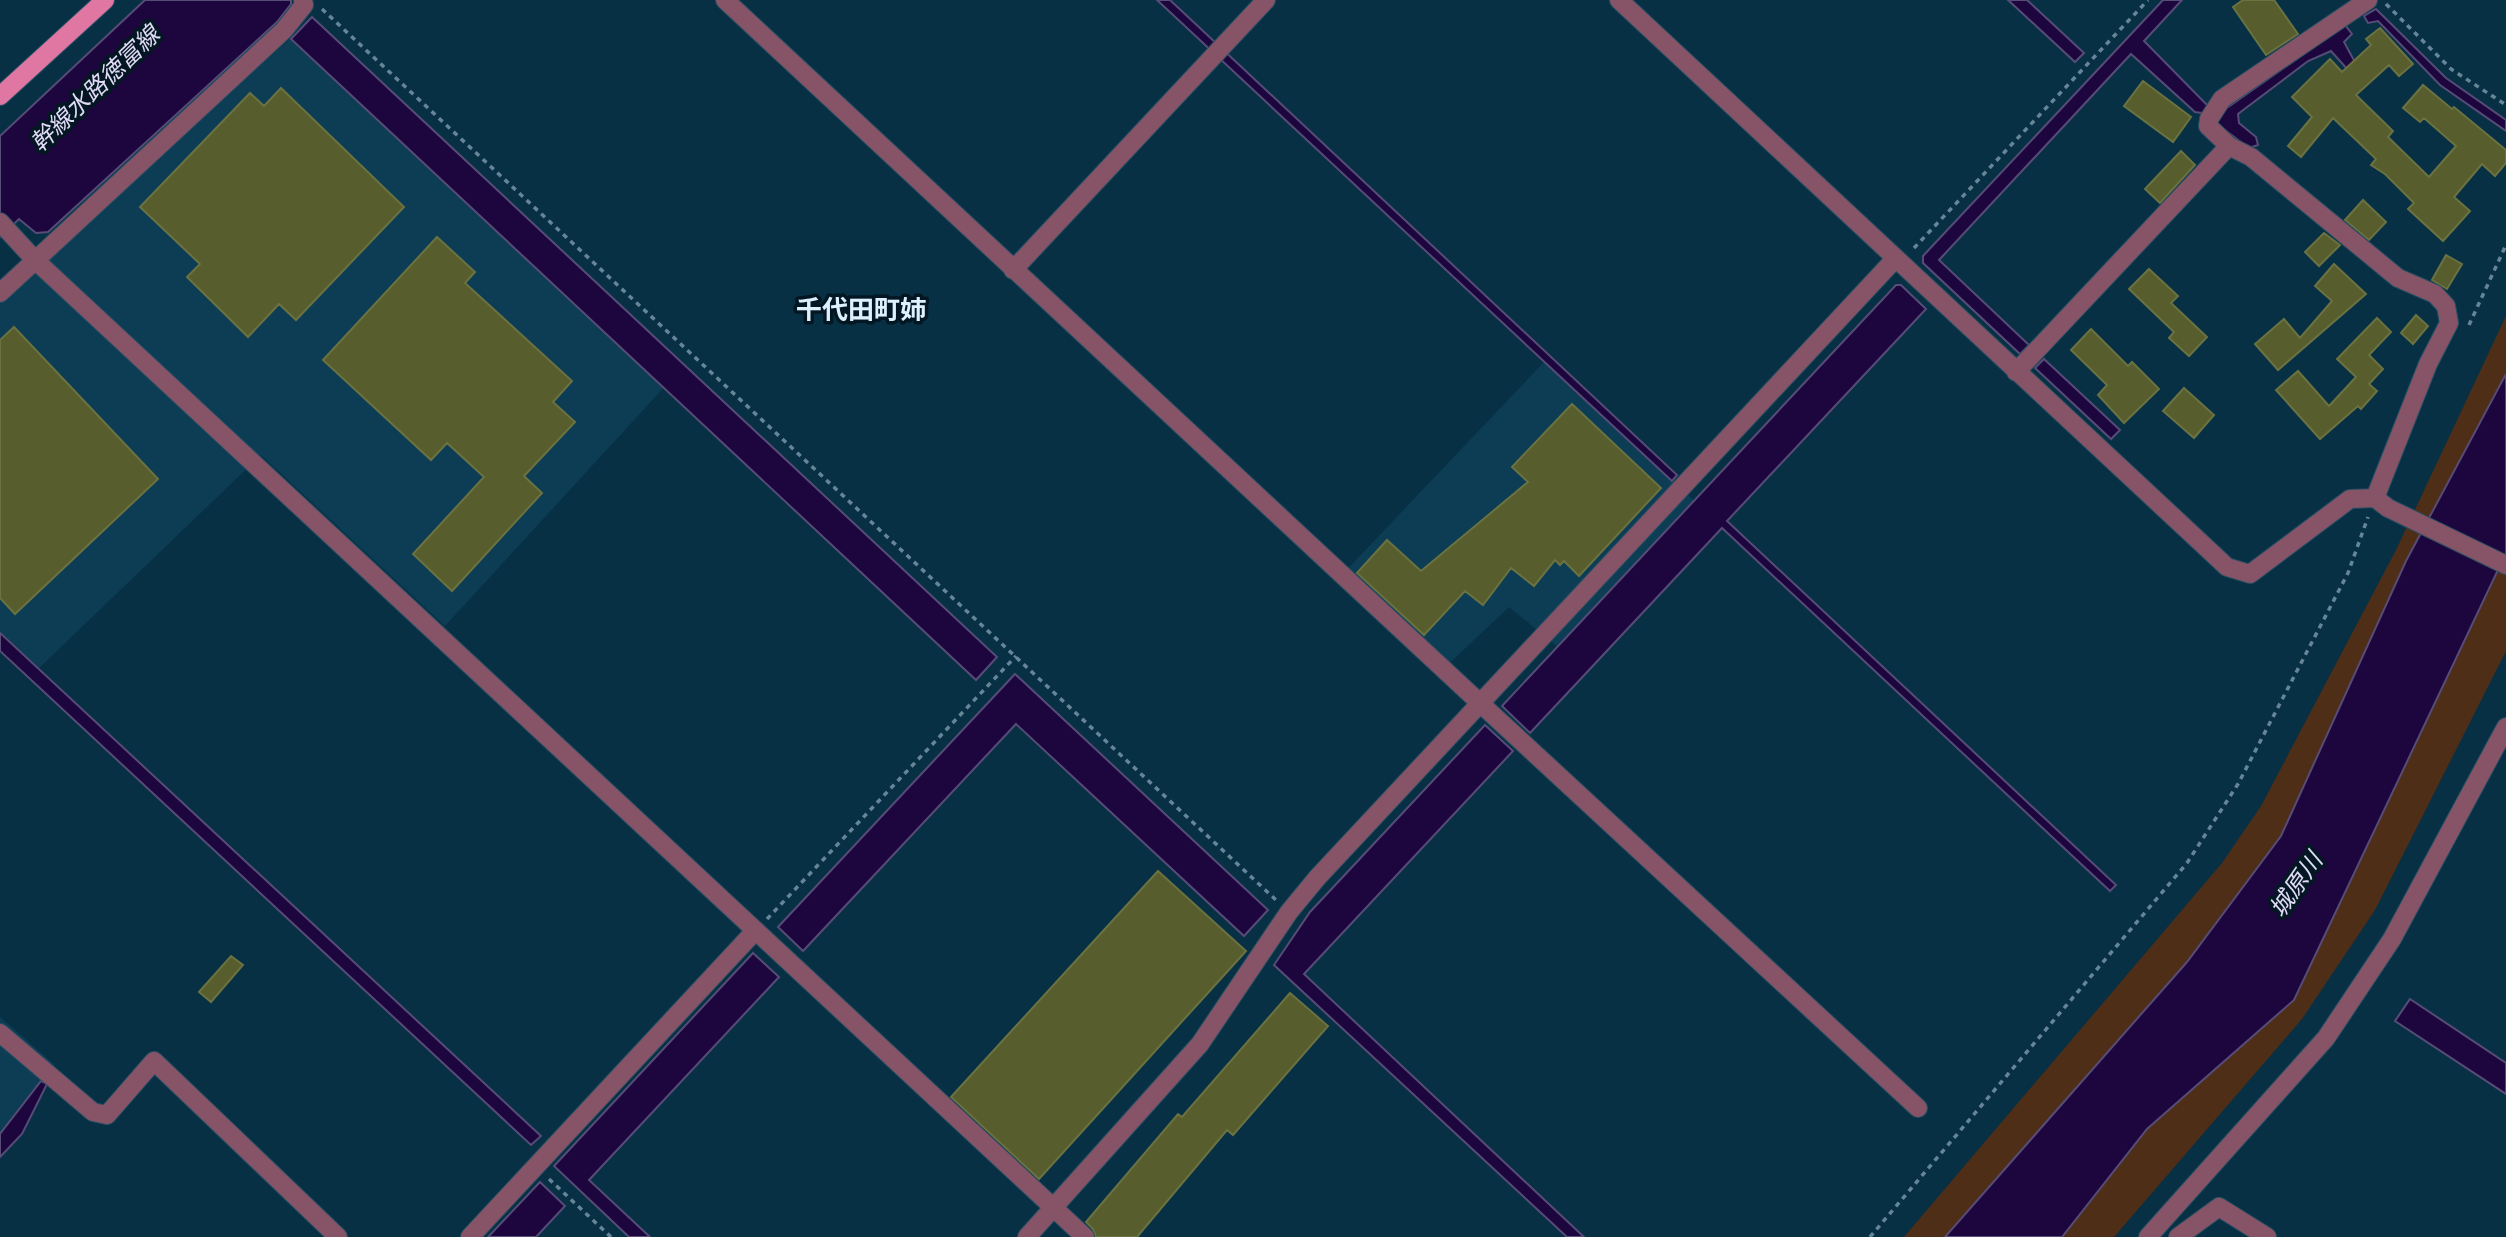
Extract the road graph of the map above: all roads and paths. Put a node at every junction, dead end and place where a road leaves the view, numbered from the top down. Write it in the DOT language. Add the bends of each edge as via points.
graph roads {
  1 [pos="105,0"];
  2 [pos="725,0"];
  3 [pos="1266,0"];
  4 [pos="1619,0"];
  5 [pos="2148,0"];
  6 [pos="2368,0"];
  7 [pos="2382,0"];
  8 [pos="303,2"];
  9 [pos="0,96"];
  10 [pos="2506,105"];
  11 [pos="2229,146"];
  12 [pos="0,222"];
  13 [pos="2506,245"];
  14 [pos="1895,259"];
  15 [pos="35,260"];
  16 [pos="1013,270"];
  17 [pos="0,293"];
  18 [pos="2467,329"];
  19 [pos="2016,372"];
  20 [pos="2381,503"];
  21 [pos="2506,565"];
  22 [pos="1016,656"];
  23 [pos="1481,704"];
  24 [pos="2506,727"];
  25 [pos="1289,912"];
  26 [pos="755,931"];
  27 [pos="0,1033"];
  28 [pos="1919,1108"];
  29 [pos="536,1167"];
  30 [pos="1054,1208"];
  31 [pos="338,1237"];
  32 [pos="470,1237"];
  33 [pos="611,1237"];
  34 [pos="1027,1237"];
  35 [pos="1085,1237"];
  36 [pos="1870,1237"];
  37 [pos="2148,1237"];
  38 [pos="2178,1237"];
  39 [pos="2267,1237"];
  1 -- 9 [label="main road"];
  2 -- 16 [label="street"];
  3 -- 16 [label="street"];
  4 -- 14 [label="street"];
  5 -- 14 [label="path" via="1910,253"];
  6 -- 11 [label="street" via="2222,99 2208,125"];
  7 -- 10 [label="path" via="2451,69"];
  8 -- 15 [label="street" via="284,30"];
  8 -- 22 [label="path" via="319,6"];
  11 -- 19 [label="street"];
  11 -- 20 [label="street" via="2251,157 2398,278 2435,294 2446,306 2449,323 2428,364"];
  12 -- 15 [label="street"];
  13 -- 18 [label="path"];
  14 -- 19 [label="street"];
  14 -- 23 [label="street"];
  15 -- 17 [label="street"];
  15 -- 26 [label="street"];
  16 -- 23 [label="street"];
  19 -- 20 [label="street" via="2227,567 2250,574 2350,499"];
  20 -- 21 [label="street"];
  20 -- 36 [label="path" via="2238,784 2187,863"];
  22 -- 25 [label="path"];
  22 -- 26 [label="path"];
  23 -- 25 [label="street"];
  23 -- 28 [label="street"];
  24 -- 37 [label="street" via="2392,939 2326,1038"];
  25 -- 30 [label="street" via="1200,1044"];
  26 -- 29 [label="street"];
  26 -- 30 [label="street"];
  27 -- 31 [label="street" via="93,1112 107,1115 154,1061"];
  29 -- 32 [label="street"];
  29 -- 33 [label="path"];
  30 -- 34 [label="street"];
  30 -- 35 [label="street"];
  38 -- 39 [label="street" via="2219,1207"];
}
